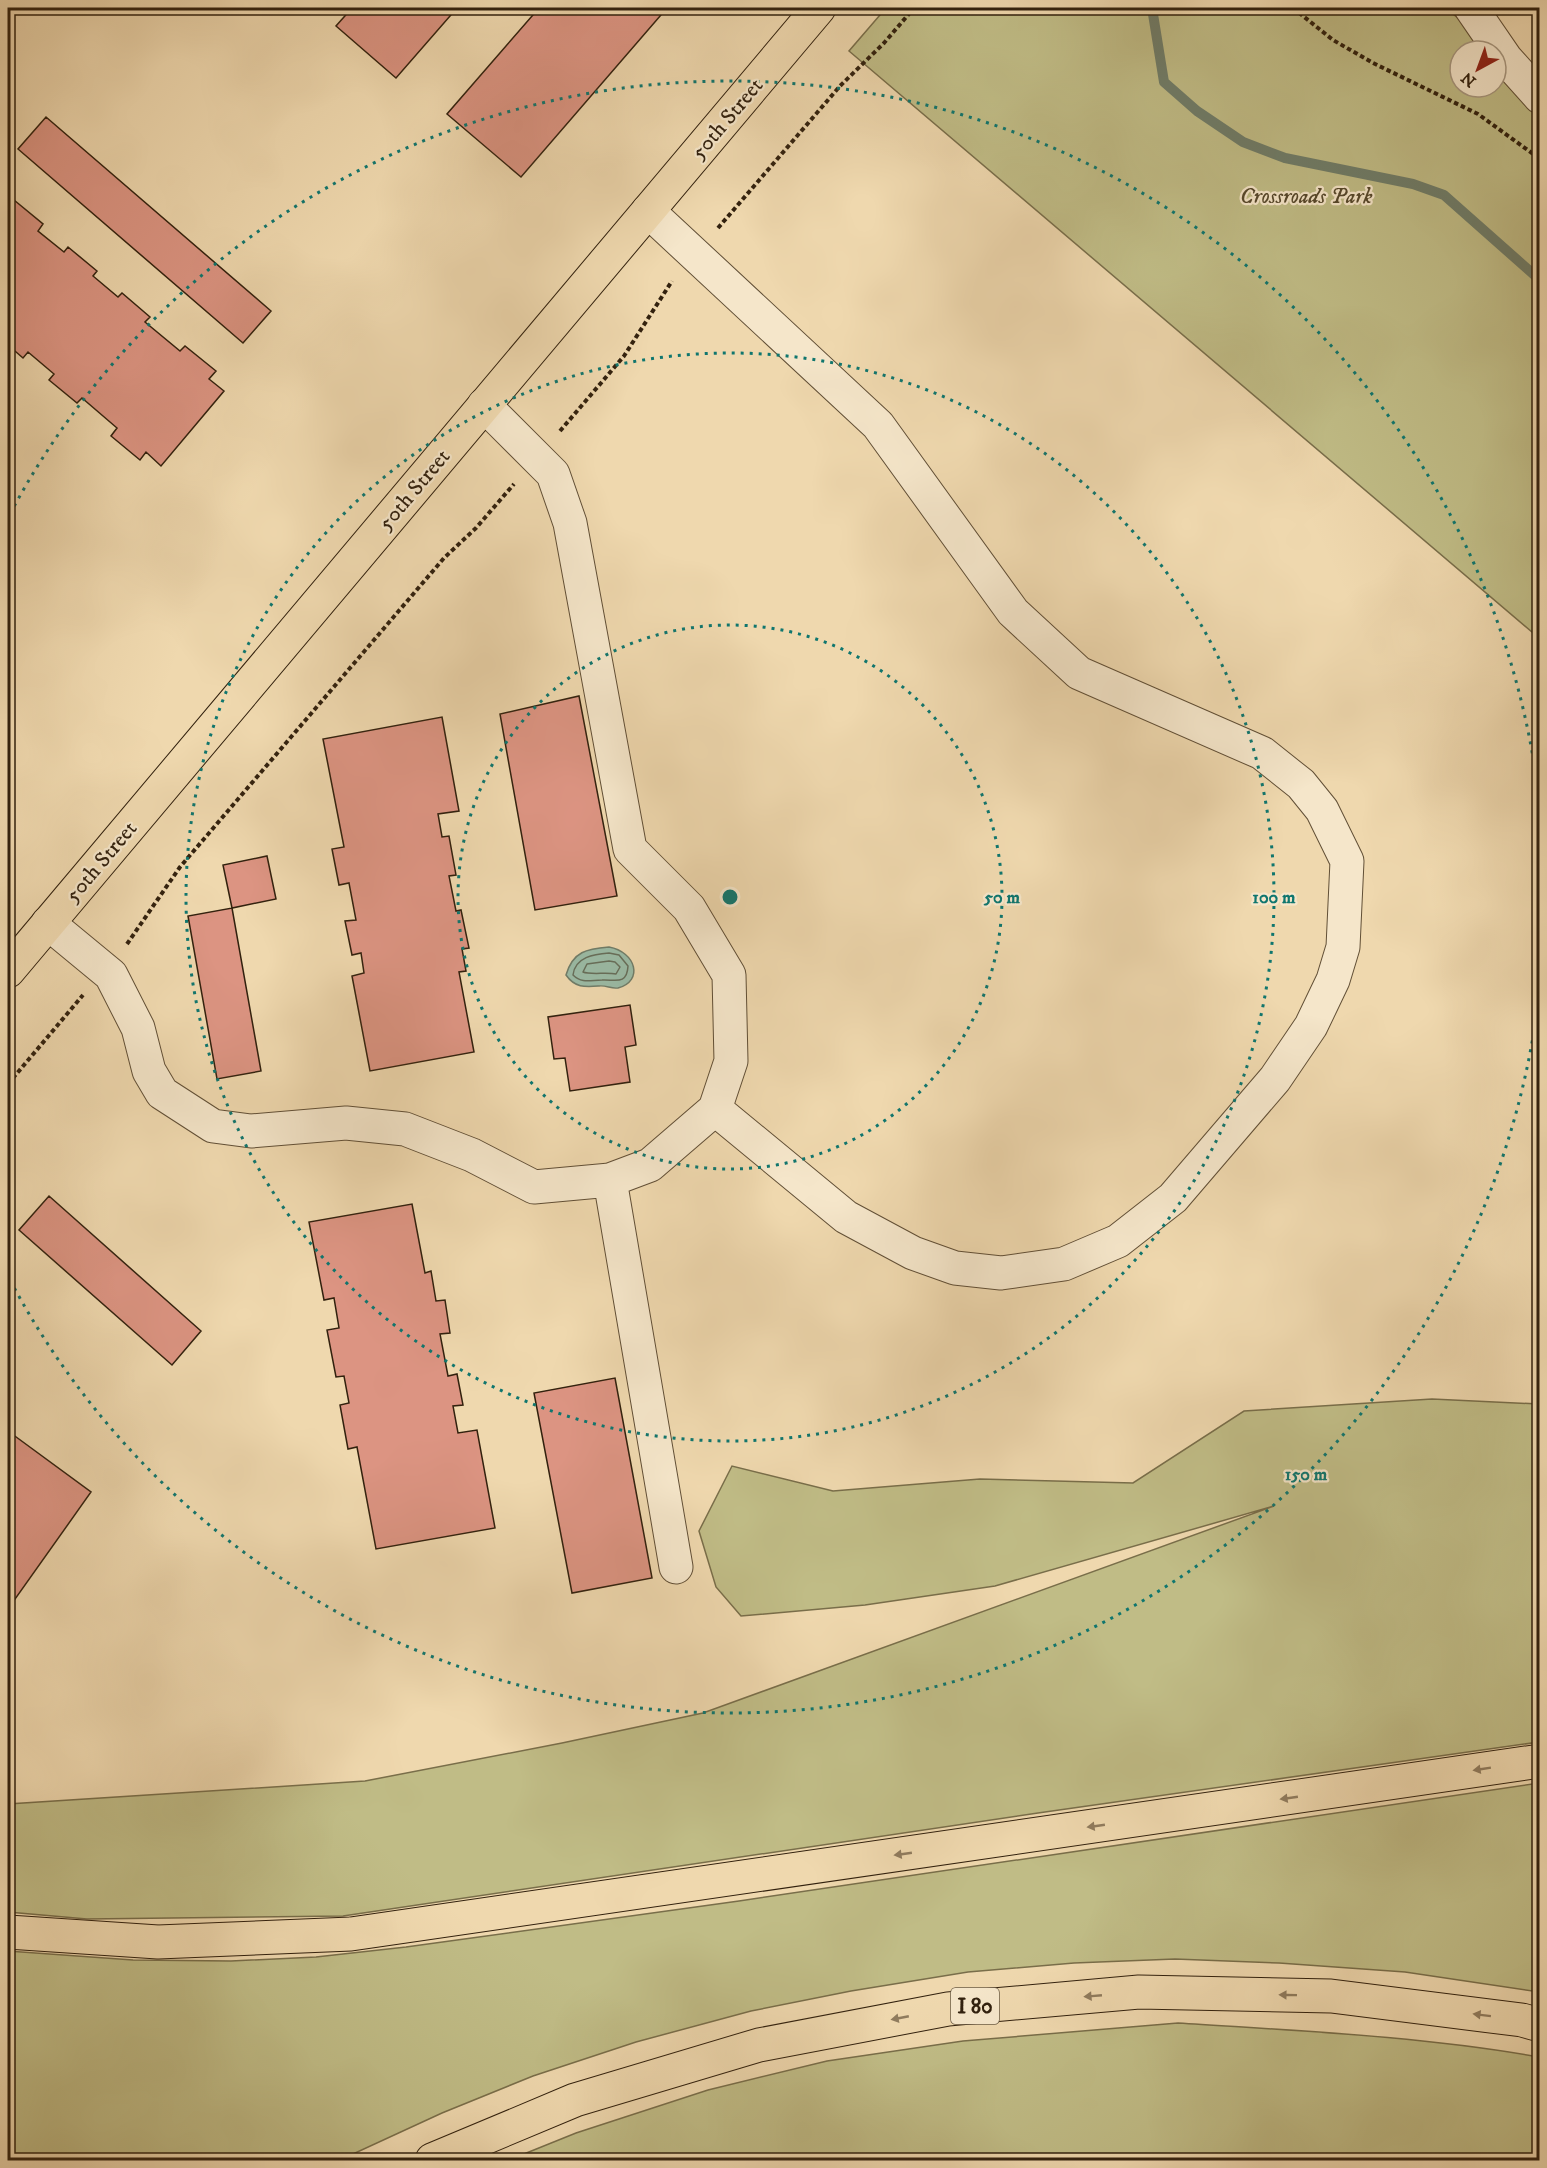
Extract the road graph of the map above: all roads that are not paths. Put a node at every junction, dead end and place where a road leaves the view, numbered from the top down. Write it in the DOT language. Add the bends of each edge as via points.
graph roads {
  1 [pos="819,8"];
  2 [pos="1470,8"];
  3 [pos="1539,97"];
  4 [pos="648,210"];
  5 [pos="484,405"];
  6 [pos="48,923"];
  7 [pos="8,971"];
  8 [pos="715,1109"];
  9 [pos="610,1179"];
  10 [pos="676,1567"];
  11 [pos="1539,1761"];
  12 [pos="8,1932"];
  13 [pos="1539,2025"];
  14 [pos="432,2160"];
  1 -- 4 [label="main road, 50th Street"];
  2 -- 3 [label="lane"];
  4 -- 5 [label="main road, 50th Street"];
  4 -- 8 [label="lane" via="878,425 1013,612 1079,673 1262,753 1301,784 1322,810 1347,861 1343,947 1333,980 1311,1026 1275,1080 1173,1198 1118,1241 1064,1264 1001,1274 955,1268 913,1253 846,1217"];
  5 -- 6 [label="main road, 50th Street"];
  5 -- 8 [label="lane" via="553,474 570,523 630,849 689,908 729,975 731,1061"];
  6 -- 7 [label="main road, 50th Street"];
  6 -- 9 [label="lane" via="111,975 138,1028 150,1071 162,1093 213,1126 251,1131 346,1123 405,1129 472,1155 534,1187"];
  8 -- 9 [label="lane" via="650,1165"];
  9 -- 10 [label="lane"];
  11 -- 12 [label="main road, one-way" via="351,1934 158,1942"];
  13 -- 14 [label="main road, I 80, one-way" via="1331,1996 1139,1992 948,2008 759,2044 575,2100"];
}
